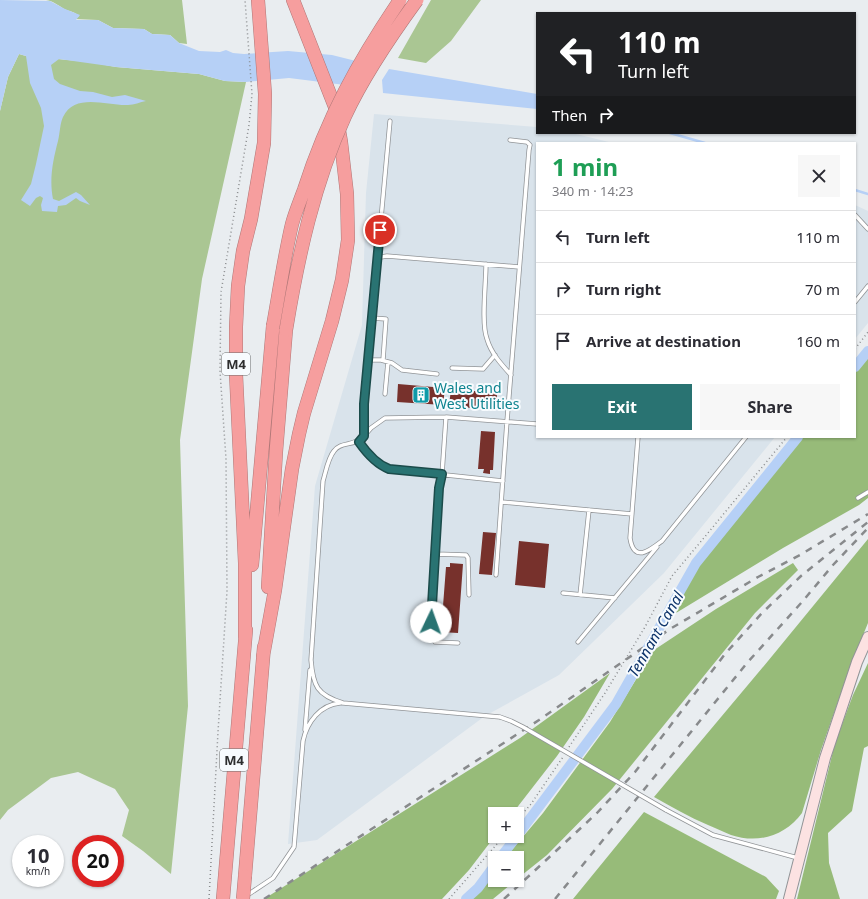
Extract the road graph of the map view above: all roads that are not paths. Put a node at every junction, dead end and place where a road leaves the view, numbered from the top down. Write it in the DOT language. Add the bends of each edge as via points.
graph roads {
  1 [pos="258,0"];
  2 [pos="293,0"];
  3 [pos="400,0"];
  4 [pos="417,0"];
  5 [pos="390,121"];
  6 [pos="510,140"];
  7 [pos="856,216"];
  8 [pos="868,229"];
  9 [pos="377,261"];
  10 [pos="486,264"];
  11 [pos="519,267"];
  12 [pos="868,286"];
  13 [pos="856,301"];
  14 [pos="372,318"];
  15 [pos="495,355"];
  16 [pos="368,360"];
  17 [pos="383,360"];
  18 [pos="388,362"];
  19 [pos="452,368"];
  20 [pos="437,374"];
  21 [pos="510,375"];
  22 [pos="385,394"];
  23 [pos="446,417"];
  24 [pos="507,421"];
  25 [pos="536,424"];
  26 [pos="364,436"];
  27 [pos="638,438"];
  28 [pos="745,438"];
  29 [pos="359,442"];
  30 [pos="442,474"];
  31 [pos="503,481"];
  32 [pos="868,492"];
  33 [pos="858,498"];
  34 [pos="502,502"];
  35 [pos="588,510"];
  36 [pos="632,514"];
  37 [pos="662,541"];
  38 [pos="436,554"];
  39 [pos="496,575"];
  40 [pos="563,593"];
  41 [pos="580,595"];
  42 [pos="469,596"];
  43 [pos="615,598"];
  44 [pos="245,637"];
  45 [pos="868,637"];
  46 [pos="578,642"];
  47 [pos="458,643"];
  48 [pos="263,656"];
  49 [pos="311,660"];
  50 [pos="343,703"];
  51 [pos="305,731"];
  52 [pos="799,858"];
  53 [pos="223,899"];
  54 [pos="243,899"];
  55 [pos="789,899"];
  1 -- 44 [label="highway, M4" via="266,94 264,143 243,251 236,327 236,381 245,549"];
  2 -- 48 [label="highway, M4, bridge" via="335,107 348,194 348,240 332,321 299,434"];
  3 -- 44 [label="highway, M4, bridge" via="371,44 330,121 292,224 273,326"];
  4 -- 48 [label="highway, M4, bridge" via="377,58 342,124 314,201 294,282 286,330"];
  5 -- 9 [label="lane"];
  6 -- 11 [label="lane" via="527,142 530,145"];
  7 -- 8 [label="lane"];
  9 -- 10 [label="lane" via="387,256"];
  9 -- 14 [label="lane"];
  10 -- 11 [label="lane"];
  10 -- 15 [label="lane" via="486,338"];
  11 -- 21 [label="lane"];
  12 -- 13 [label="lane"];
  14 -- 16 [label="lane"];
  14 -- 17 [label="lane" via="386,319"];
  15 -- 19 [label="lane" via="483,369"];
  15 -- 21 [label="lane"];
  16 -- 17 [label="lane"];
  16 -- 26 [label="lane"];
  17 -- 18 [label="lane"];
  18 -- 20 [label="lane" via="402,370"];
  18 -- 22 [label="lane"];
  21 -- 24 [label="lane"];
  23 -- 24 [label="lane"];
  23 -- 26 [label="lane" via="385,418"];
  23 -- 30 [label="lane"];
  24 -- 25 [label="lane"];
  24 -- 31 [label="lane"];
  26 -- 29 [label="lane"];
  27 -- 36 [label="lane"];
  28 -- 37 [label="lane"];
  29 -- 30 [label="lane" via="377,462 389,469"];
  29 -- 49 [label="lane" via="339,446 334,450 324,481"];
  30 -- 31 [label="lane"];
  30 -- 38 [label="lane"];
  31 -- 34 [label="lane"];
  32 -- 33 [label="lane"];
  34 -- 35 [label="lane"];
  34 -- 39 [label="lane"];
  35 -- 36 [label="lane"];
  35 -- 41 [label="lane"];
  36 -- 37 [label="lane" via="630,538 636,552 648,552"];
  37 -- 43 [label="lane"];
  38 -- 42 [label="lane" via="466,555 469,562"];
  38 -- 47 [label="lane" via="430,635 435,642"];
  40 -- 41 [label="lane"];
  41 -- 43 [label="lane"];
  43 -- 46 [label="lane"];
  44 -- 53 [label="highway, M4"];
  45 -- 52 [label="main road" via="825,758"];
  48 -- 54 [label="highway, M4, bridge"];
  49 -- 50 [label="lane" via="312,676 316,686 324,694"];
  49 -- 51 [label="lane"];
  50 -- 51 [label="lane" via="332,704 322,710"];
  50 -- 52 [label="lane, bridge" via="500,717 523,727 713,835"];
  51 -- 54 [label="lane" via="294,847 273,878"];
  52 -- 55 [label="main road"];
}
